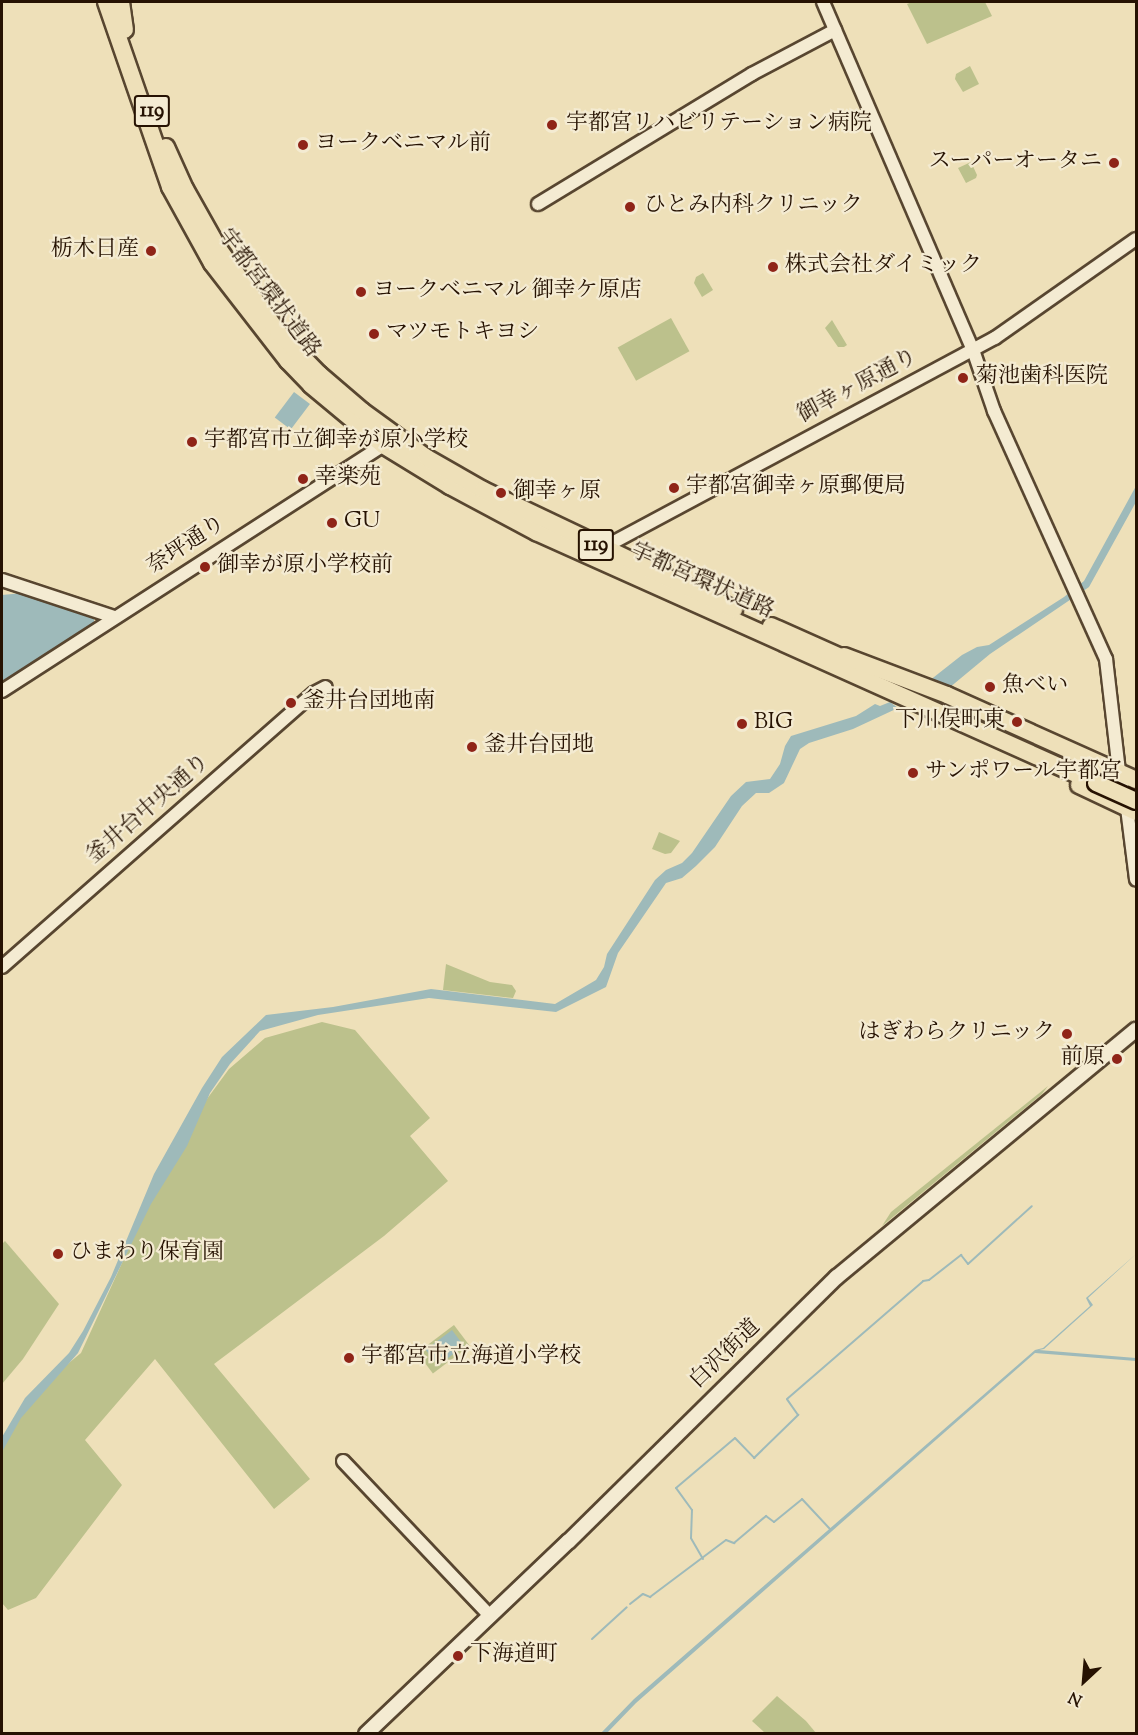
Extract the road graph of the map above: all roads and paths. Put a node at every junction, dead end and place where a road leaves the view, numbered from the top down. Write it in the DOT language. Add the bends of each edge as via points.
graph roads {
  1 [pos="106,2"];
  2 [pos="119,2"];
  3 [pos="823,2"];
  4 [pos="835,30"];
  5 [pos="538,204"];
  6 [pos="1137,239"];
  7 [pos="973,350"];
  8 [pos="387,439"];
  9 [pos="596,552"];
  10 [pos="2,580"];
  11 [pos="114,617"];
  12 [pos="806,647"];
  13 [pos="326,687"];
  14 [pos="2,691"];
  15 [pos="1119,772"];
  16 [pos="1098,779"];
  17 [pos="1137,780"];
  18 [pos="1137,791"];
  19 [pos="1134,807"];
  20 [pos="1137,879"];
  21 [pos="2,967"];
  22 [pos="1137,1030"];
  23 [pos="343,1461"];
  24 [pos="490,1616"];
  25 [pos="366,1734"];
  1 -- 8 [label="highway, 宇都宮環状道路 / 119" via="170,187 212,263 311,385"];
  2 -- 8 [label="highway, 宇都宮環状道路 / 119" via="162,137 185,189 220,251 291,347"];
  3 -- 4 [label="street"];
  4 -- 5 [label="street" via="752,74"];
  4 -- 7 [label="street"];
  6 -- 7 [label="street, 御幸ヶ原通り"];
  7 -- 9 [label="street, 御幸ヶ原通り"];
  7 -- 15 [label="street" via="998,422 1106,659"];
  8 -- 9 [label="highway, 宇都宮環状道路 / 119" via="484,504"];
  8 -- 11 [label="street, 奈坪通り"];
  9 -- 12 [label="highway, 宇都宮環状道路 / 119"];
  10 -- 11 [label="street"];
  11 -- 14 [label="street, 奈坪通り"];
  12 -- 15 [label="highway, 119" via="947,695"];
  12 -- 16 [label="highway, 宇都宮環状道路 / 119"];
  12 -- 19 [label="highway, 119" via="944,723"];
  13 -- 21 [label="street, 釜井台中央通り" via="314,693"];
  15 -- 17 [label="highway, 119"];
  15 -- 19 [label="street"];
  16 -- 18 [label="highway, 宇都宮環状道路 / 119"];
  16 -- 19 [label="highway, 宇都宮環状道路 / 119, bridge"];
  19 -- 20 [label="street"];
  22 -- 24 [label="main road, 白沢街道" via="837,1277"];
  23 -- 24 [label="street"];
  24 -- 25 [label="main road, 白沢街道"];
}
